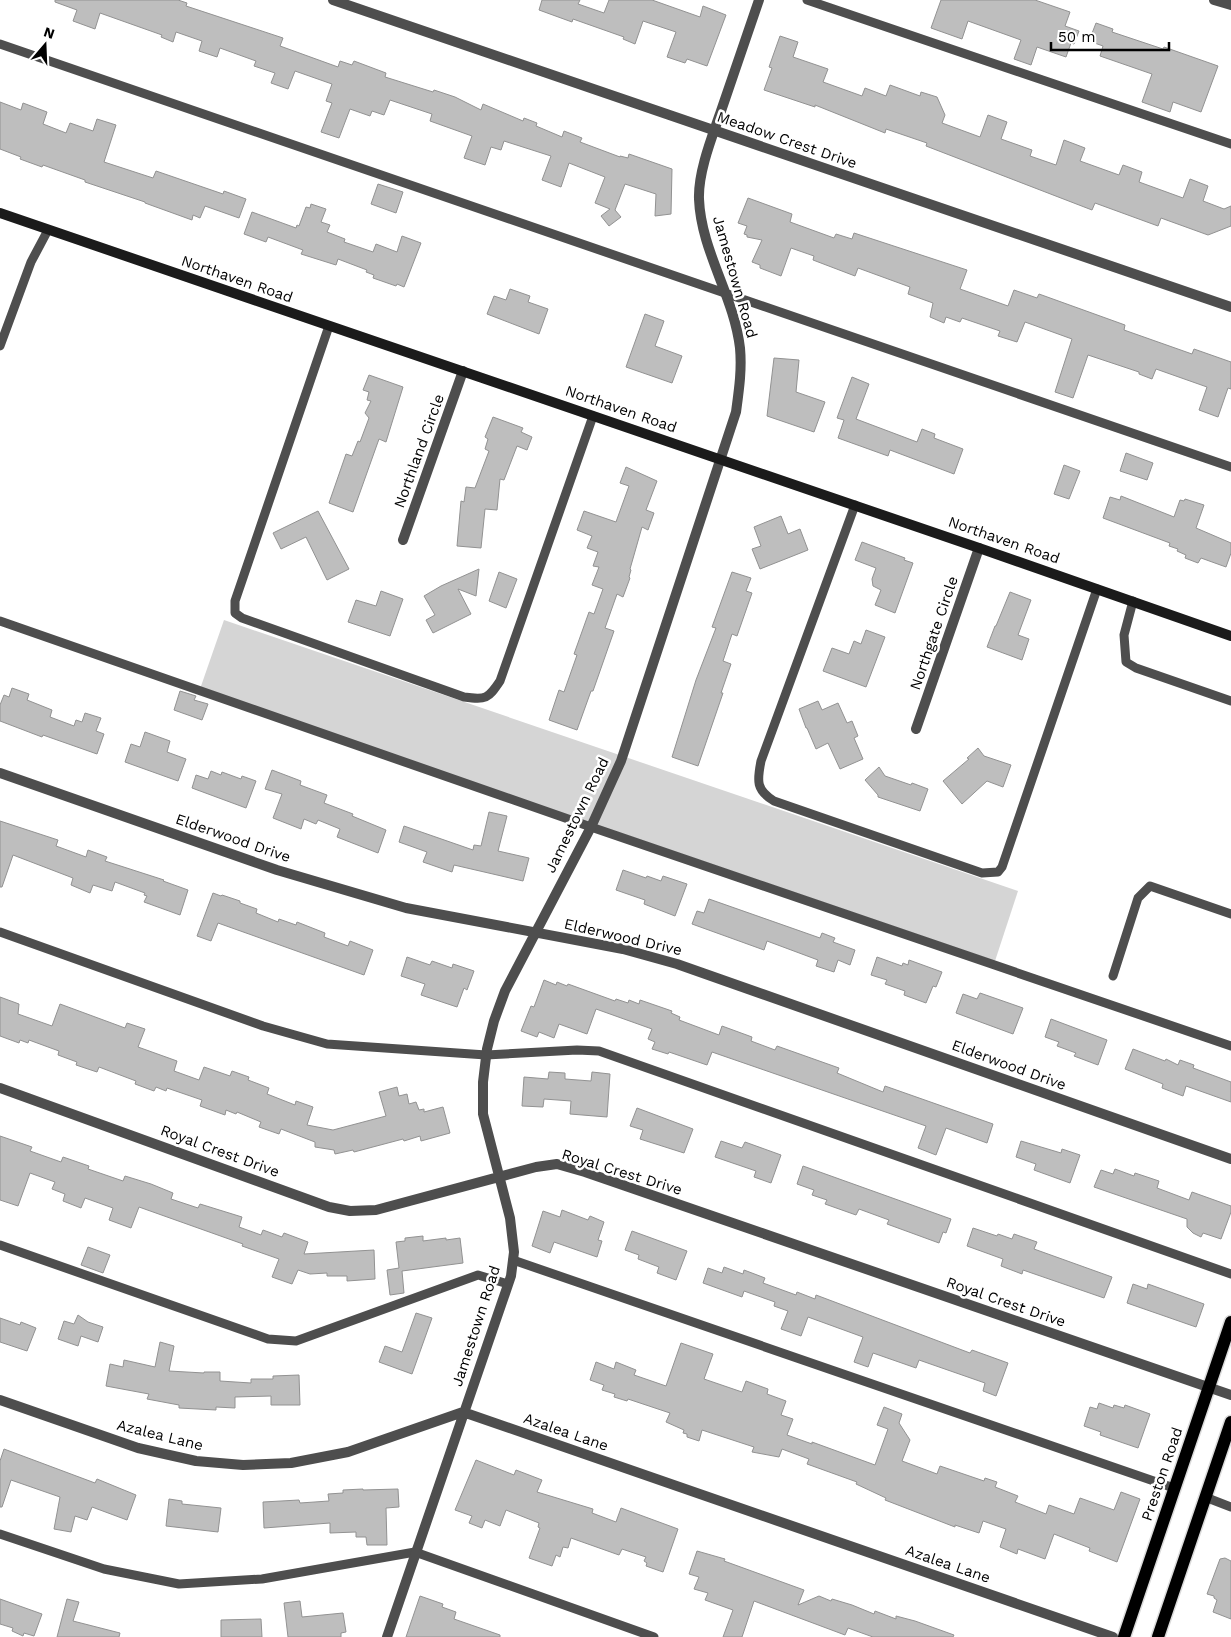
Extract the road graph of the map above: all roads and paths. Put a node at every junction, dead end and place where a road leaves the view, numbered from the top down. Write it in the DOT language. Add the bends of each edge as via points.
graph roads {
  1 [pos="333,0"];
  2 [pos="759,0"];
  3 [pos="807,0"];
  4 [pos="1214,0"];
  5 [pos="1231,5"];
  6 [pos="0,44"];
  7 [pos="714,131"];
  8 [pos="1231,144"];
  9 [pos="0,214"];
  10 [pos="48,230"];
  11 [pos="725,294"];
  12 [pos="1231,307"];
  13 [pos="329,326"];
  14 [pos="0,346"];
  15 [pos="463,372"];
  16 [pos="593,416"];
  17 [pos="722,460"];
  18 [pos="1231,468"];
  19 [pos="855,505"];
  20 [pos="403,540"];
  21 [pos="979,548"];
  22 [pos="1097,589"];
  23 [pos="1133,601"];
  24 [pos="0,622"];
  25 [pos="1231,636"];
  26 [pos="1231,701"];
  27 [pos="916,729"];
  28 [pos="0,773"];
  29 [pos="591,827"];
  30 [pos="1231,914"];
  31 [pos="0,932"];
  32 [pos="535,932"];
  33 [pos="1113,976"];
  34 [pos="1231,1046"];
  35 [pos="486,1055"];
  36 [pos="0,1088"];
  37 [pos="1231,1160"];
  38 [pos="500,1176"];
  39 [pos="0,1245"];
  40 [pos="513,1260"];
  41 [pos="1231,1274"];
  42 [pos="508,1284"];
  43 [pos="1231,1322"];
  44 [pos="1228,1343"];
  45 [pos="1208,1387"];
  46 [pos="1231,1395"];
  47 [pos="0,1400"];
  48 [pos="463,1412"];
  49 [pos="1231,1422"];
  50 [pos="1174,1488"];
  51 [pos="1205,1497"];
  52 [pos="1231,1507"];
  53 [pos="0,1534"];
  54 [pos="415,1552"];
  55 [pos="387,1637"];
  56 [pos="654,1637"];
  57 [pos="1113,1637"];
  58 [pos="1124,1637"];
  59 [pos="1158,1637"];
  1 -- 7 [label="street, Meadow Crest Drive"];
  2 -- 7 [label="street, Jamestown Road"];
  3 -- 8 [label="lane"];
  4 -- 5 [label="street"];
  6 -- 11 [label="lane"];
  7 -- 11 [label="street, Jamestown Road" via="703,168 699,197 702,226"];
  7 -- 12 [label="street, Meadow Crest Drive"];
  9 -- 10 [label="street, Northaven Road"];
  10 -- 13 [label="street, Northaven Road"];
  10 -- 14 [label="lane" via="31,262"];
  11 -- 17 [label="street, Jamestown Road" via="740,347 741,379 736,412"];
  11 -- 18 [label="lane"];
  13 -- 15 [label="street, Northaven Road"];
  13 -- 16 [label="lane" via="235,601 235,613 464,697 481,699 490,695 500,681"];
  15 -- 16 [label="street, Northaven Road"];
  15 -- 20 [label="street, Northland Circle"];
  16 -- 17 [label="street, Northaven Road"];
  17 -- 19 [label="street, Northaven Road"];
  17 -- 29 [label="street, Jamestown Road" via="621,761"];
  19 -- 21 [label="street, Northaven Road"];
  19 -- 22 [label="lane" via="761,761 758,785 764,795 774,801 982,873 998,872"];
  21 -- 22 [label="street, Northaven Road"];
  21 -- 27 [label="street, Northgate Circle"];
  22 -- 23 [label="street, Northaven Road"];
  23 -- 25 [label="street, Northaven Road"];
  23 -- 26 [label="lane" via="1124,635 1126,662"];
  24 -- 29 [label="lane"];
  28 -- 32 [label="street, Elderwood Drive" via="277,870 406,908"];
  29 -- 32 [label="street, Jamestown Road"];
  29 -- 34 [label="lane"];
  30 -- 33 [label="lane" via="1150,886 1138,898"];
  31 -- 35 [label="lane" via="263,1026 327,1044"];
  32 -- 35 [label="street, Jamestown Road" via="505,991"];
  32 -- 37 [label="street, Elderwood Drive" via="623,949 678,964"];
  35 -- 38 [label="street, Jamestown Road" via="483,1114"];
  35 -- 41 [label="lane" via="599,1051"];
  36 -- 38 [label="street, Royal Crest Drive" via="329,1207 350,1211 376,1210"];
  38 -- 40 [label="street, Jamestown Road" via="510,1218"];
  38 -- 45 [label="street, Royal Crest Drive" via="557,1164 585,1172"];
  39 -- 42 [label="lane" via="268,1339 296,1341 478,1275"];
  40 -- 42 [label="street, Jamestown Road"];
  40 -- 50 [label="lane"];
  42 -- 48 [label="street, Jamestown Road"];
  43 -- 44 [label="main road, Preston Road"];
  44 -- 45 [label="main road, Preston Road"];
  45 -- 46 [label="street, Royal Crest Drive"];
  45 -- 50 [label="main road, Preston Road"];
  47 -- 48 [label="street, Azalea Lane" via="138,1448 196,1461 243,1465 291,1463 348,1452"];
  48 -- 54 [label="street, Jamestown Road"];
  48 -- 57 [label="street, Azalea Lane"];
  49 -- 51 [label="main road"];
  50 -- 58 [label="main road, Preston Road"];
  51 -- 52 [label="lane"];
  51 -- 59 [label="main road"];
  53 -- 54 [label="lane" via="104,1569 179,1584 262,1579"];
  54 -- 55 [label="street, Jamestown Road"];
  54 -- 56 [label="lane"];
}
